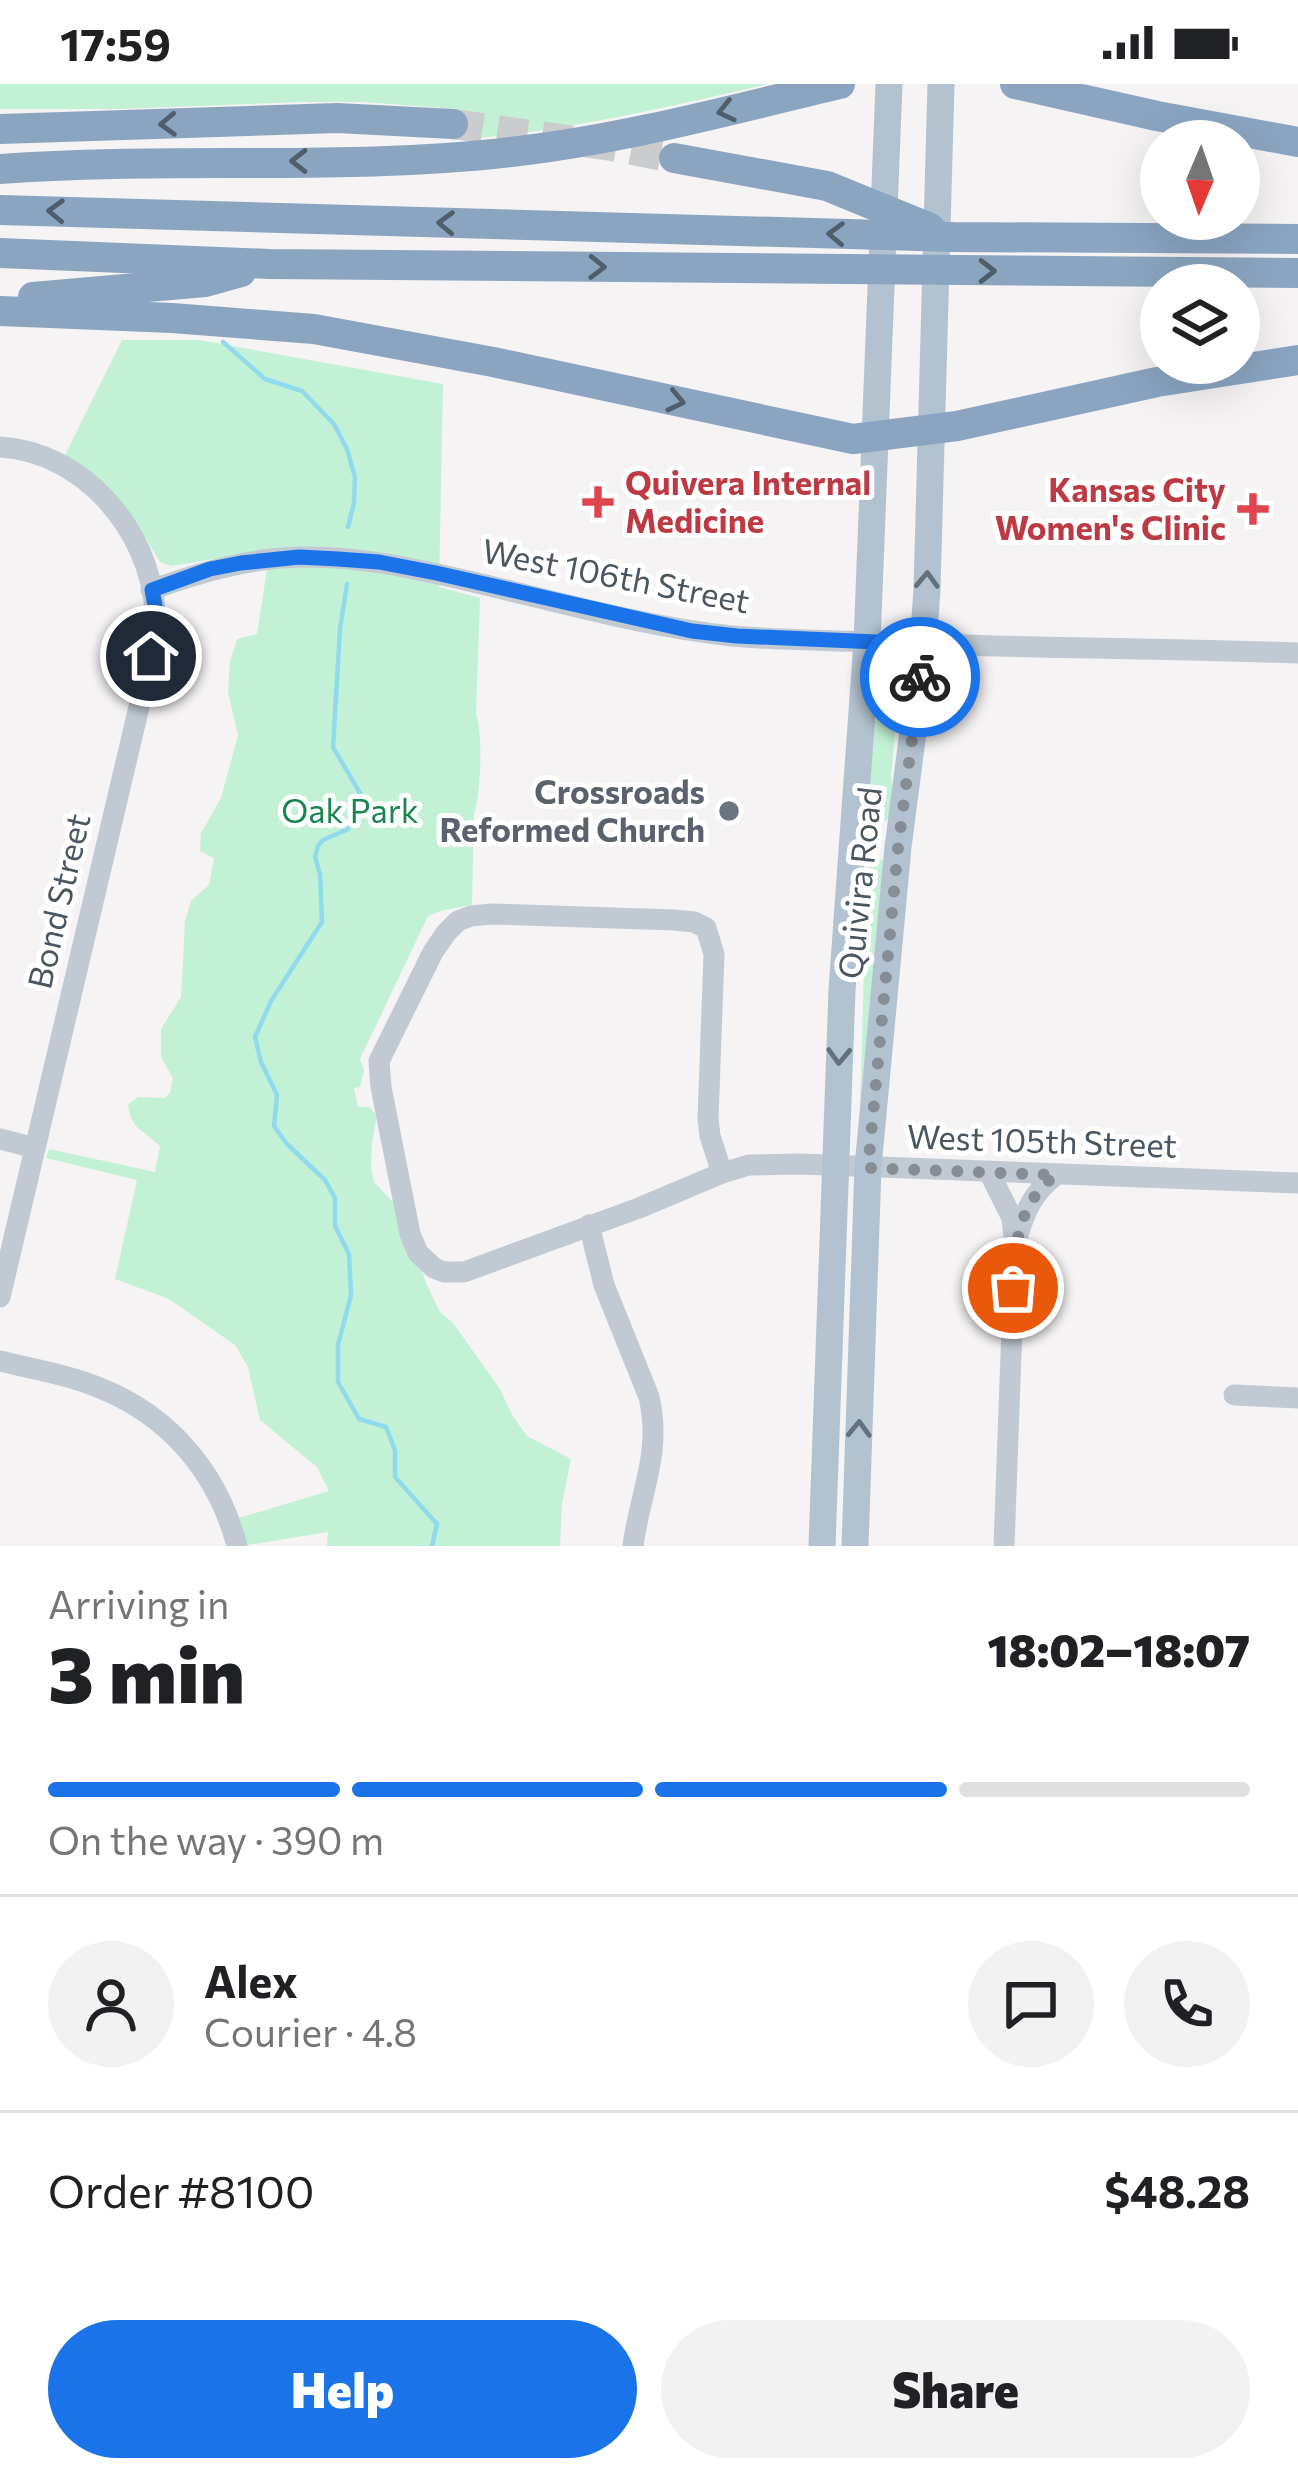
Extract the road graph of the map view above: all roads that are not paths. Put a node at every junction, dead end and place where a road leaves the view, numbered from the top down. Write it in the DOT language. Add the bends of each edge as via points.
graph roads {
  1 [pos="840,84"];
  2 [pos="889,84"];
  3 [pos="1015,84"];
  4 [pos="941,98"];
  5 [pos="452,124"];
  6 [pos="0,129"];
  7 [pos="1298,142"];
  8 [pos="0,155"];
  9 [pos="674,158"];
  10 [pos="87,163"];
  11 [pos="0,169"];
  12 [pos="0,210"];
  13 [pos="953,237"];
  14 [pos="1298,239"];
  15 [pos="0,253"];
  16 [pos="270,264"];
  17 [pos="1298,273"];
  18 [pos="0,301"];
  19 [pos="0,311"];
  20 [pos="1298,360"];
  21 [pos="932,429"];
  22 [pos="875,436"];
  23 [pos="2,448"];
  24 [pos="152,590"];
  25 [pos="866,642"];
  26 [pos="923,644"];
  27 [pos="1298,653"];
  28 [pos="0,1139"];
  29 [pos="35,1148"];
  30 [pos="835,1166"];
  31 [pos="868,1168"];
  32 [pos="722,1172"];
  33 [pos="989,1172"];
  34 [pos="1056,1175"];
  35 [pos="1298,1183"];
  36 [pos="589,1225"];
  37 [pos="1015,1245"];
  38 [pos="0,1297"];
  39 [pos="0,1361"];
  40 [pos="1234,1395"];
  41 [pos="1298,1398"];
  42 [pos="236,1546"];
  43 [pos="634,1546"];
  44 [pos="822,1546"];
  45 [pos="855,1546"];
  46 [pos="1004,1546"];
  1 -- 10 [label="highway, one-way" via="519,152"];
  2 -- 22 [label="main road, Quivira Road"];
  3 -- 7 [label="highway"];
  4 -- 21 [label="main road, Quivira Road"];
  5 -- 6 [label="highway, one-way" via="337,118"];
  8 -- 10 [label="highway"];
  9 -- 13 [label="highway" via="827,186"];
  10 -- 11 [label="highway"];
  13 -- 12 [label="highway, one-way"];
  13 -- 14 [label="highway"];
  15 -- 16 [label="highway"];
  16 -- 17 [label="highway, one-way"];
  16 -- 18 [label="highway" via="205,283"];
  19 -- 22 [label="highway, one-way" via="314,329 853,439"];
  20 -- 21 [label="highway"];
  21 -- 22 [label="highway"];
  26 -- 21 [label="main road, Quivira Road, one-way"];
  22 -- 25 [label="main road, Quivira Road"];
  23 -- 24 [label="street" via="57,462 101,494 137,543"];
  24 -- 25 [label="street, West 106th Street" via="241,563 338,559 692,631"];
  24 -- 29 [label="street, Bond Street" via="151,656"];
  25 -- 26 [label="street, West 106th Street"];
  25 -- 30 [label="main road, Quivira Road, one-way"];
  26 -- 27 [label="street, West 106th Street"];
  26 -- 31 [label="main road, Quivira Road"];
  28 -- 29 [label="street"];
  29 -- 38 [label="street, Bond Street"];
  30 -- 31 [label="street, West 105th Street"];
  30 -- 32 [label="street, West 105th Street"];
  30 -- 44 [label="main road, Quivira Road"];
  31 -- 33 [label="street, West 105th Street"];
  45 -- 31 [label="main road, Quivira Road, one-way"];
  32 -- 36 [label="street, West 105th Street"];
  32 -- 36 [label="street, West 105th Street" via="708,1127 714,954 706,928 674,920 470,916 433,952 379,1061 410,1234 418,1253 444,1272 480,1268"];
  33 -- 34 [label="street, West 105th Street"];
  33 -- 37 [label="street" via="1012,1218"];
  34 -- 35 [label="street, West 105th Street"];
  34 -- 37 [label="street" via="1030,1200"];
  36 -- 43 [label="street" via="654,1416"];
  37 -- 46 [label="street"];
  39 -- 42 [label="street" via="96,1386 157,1419 219,1494"];
  40 -- 41 [label="street"];
}
